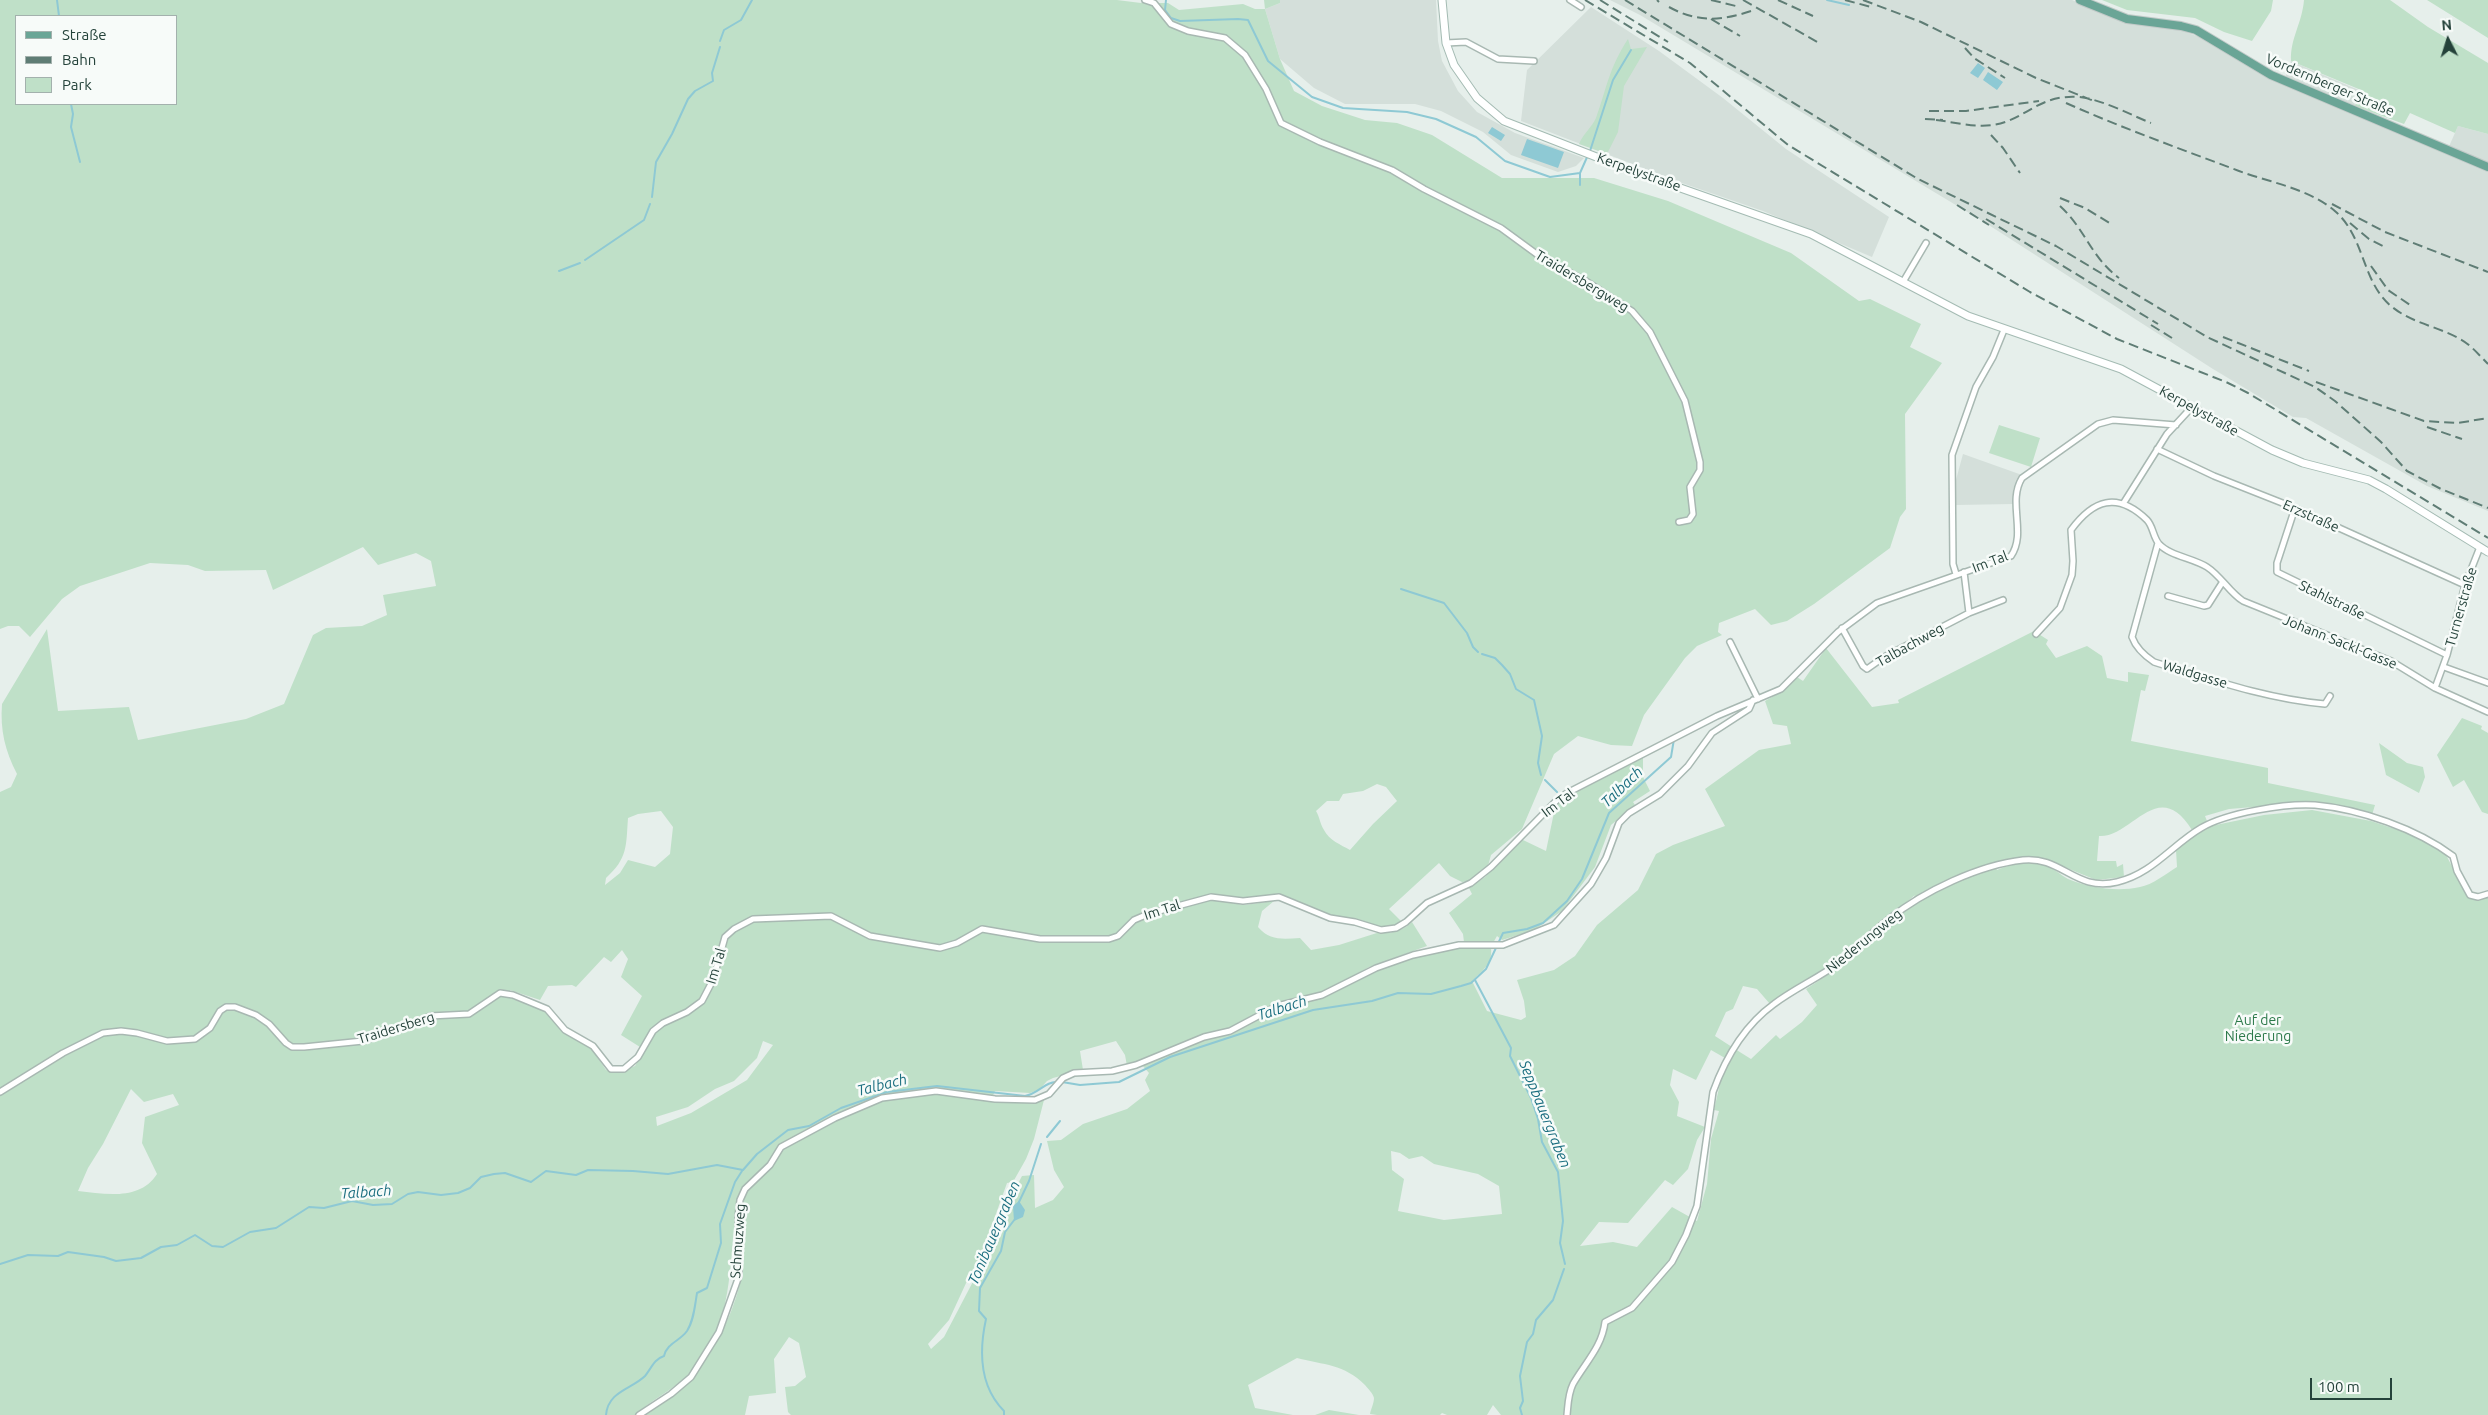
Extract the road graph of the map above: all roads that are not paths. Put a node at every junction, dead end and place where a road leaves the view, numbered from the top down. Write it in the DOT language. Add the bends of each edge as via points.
graph roads {
  1 [pos="1145,0"];
  2 [pos="1442,0"];
  3 [pos="1570,0"];
  4 [pos="2080,0"];
  5 [pos="1581,7"];
  6 [pos="1446,43"];
  7 [pos="1534,60"];
  8 [pos="2488,167"];
  9 [pos="1926,243"];
  10 [pos="1904,282"];
  11 [pos="2004,330"];
  12 [pos="2192,407"];
  13 [pos="2176,425"];
  14 [pos="2157,449"];
  15 [pos="2123,504"];
  16 [pos="2295,508"];
  17 [pos="1680,522"];
  18 [pos="2158,543"];
  19 [pos="2480,547"];
  20 [pos="2488,552"];
  21 [pos="1964,572"];
  22 [pos="1956,574"];
  23 [pos="2222,583"];
  24 [pos="2465,585"];
  25 [pos="2168,596"];
  26 [pos="2003,600"];
  27 [pos="1969,613"];
  28 [pos="1842,628"];
  29 [pos="2036,634"];
  30 [pos="1730,642"];
  31 [pos="2447,655"];
  32 [pos="2444,667"];
  33 [pos="2488,683"];
  34 [pos="2435,688"];
  35 [pos="2330,696"];
  36 [pos="1756,700"];
  37 [pos="2488,712"];
  38 [pos="2488,894"];
  39 [pos="556,1017"];
  40 [pos="0,1092"];
  41 [pos="1049,1094"];
  42 [pos="639,1415"];
  43 [pos="1567,1415"];
  1 -- 17 [label="street, Traidersbergweg" via="1154,3 1171,24 1188,31 1225,38 1245,55 1266,89 1281,124 1392,170 1501,228 1542,258 1586,281 1632,311 1650,332 1671,373 1685,401 1694,433 1700,470 1690,488 1693,514"];
  2 -- 6 [label="main road, Kerpelystraße"];
  3 -- 5 [label="street"];
  4 -- 8 [label="main road, Vordernberger Straße" via="2127,20 2196,30 2270,75"];
  6 -- 7 [label="street" via="1466,42 1498,59"];
  6 -- 10 [label="main road, Kerpelystraße" via="1462,80 1487,108 1523,130 1811,234"];
  9 -- 10 [label="street"];
  10 -- 11 [label="main road, Kerpelystraße" via="1968,316"];
  11 -- 12 [label="main road, Kerpelystraße" via="2121,369"];
  11 -- 22 [label="street" via="1976,386 1952,455 1953,564"];
  12 -- 13 [label="street"];
  12 -- 19 [label="main road, Kerpelystraße" via="2272,450 2386,488"];
  13 -- 14 [label="street"];
  13 -- 21 [label="street, Im Tal" via="2113,420 2098,424 2022,478 2017,486 2017,539 2011,556"];
  14 -- 15 [label="street"];
  14 -- 16 [label="street, Erzstraße"];
  15 -- 18 [label="street" via="2148,520"];
  15 -- 29 [label="street" via="2104,502 2089,508 2071,530 2072,575 2060,608"];
  16 -- 24 [label="street, Erzstraße"];
  16 -- 31 [label="street, Stahlstraße" via="2277,572"];
  18 -- 23 [label="street, Johann Sackl-Gasse" via="2214,571"];
  18 -- 35 [label="street, Waldgasse" via="2132,637 2146,656 2154,662 2227,684 2301,702 2325,704"];
  19 -- 20 [label="main road, Kerpelystraße"];
  19 -- 24 [label="street, Turnerstraße"];
  21 -- 22 [label="street, Im Tal"];
  21 -- 27 [label="street"];
  22 -- 28 [label="street, Im Tal" via="1877,602"];
  23 -- 25 [label="street" via="2208,605 2204,606"];
  23 -- 34 [label="street, Johann Sackl-Gasse" via="2244,601 2391,661"];
  24 -- 31 [label="street, Turnerstraße"];
  26 -- 27 [label="street, Talbachweg"];
  27 -- 28 [label="street, Talbachweg" via="1867,669"];
  28 -- 36 [label="street, Im Tal" via="1780,690"];
  30 -- 36 [label="street"];
  31 -- 32 [label="street, Turnerstraße"];
  32 -- 33 [label="street"];
  32 -- 34 [label="street, Turnerstraße"];
  34 -- 37 [label="street, Johann Sackl-Gasse"];
  36 -- 39 [label="street, Im Tal" via="1567,793 1471,883 1427,902 1396,928 1381,930 1330,918 1286,899 1272,897 1243,901 1202,898 1134,920 1118,936 1109,939 1040,939 982,928 957,943 940,948 870,936 832,916 765,917 742,924 725,937 713,980 702,1001 653,1031 638,1058 624,1069 611,1069 594,1046 565,1030"];
  36 -- 41 [label="street, Im Tal" via="1749,709 1712,733 1688,766 1660,794 1619,823 1606,858 1591,884 1554,925 1503,945 1459,945 1413,955 1376,968 1322,996 1277,1006 1230,1031 1204,1037 1136,1065 1062,1078"];
  38 -- 43 [label="street, Niederungweg" via="2470,895 2453,856 2419,835 2370,817 2315,805 2263,810 2217,820 2199,829 2157,863 2120,882 2088,883 2049,862 2026,860 2009,862 1938,887 1887,920 1826,973 1775,1003 1738,1042 1713,1092 1697,1206 1686,1235 1672,1262 1632,1308 1605,1322 1604,1334 1573,1385"];
  39 -- 40 [label="street, Traidersberg" via="540,1005 500,993 470,1014 430,1016 363,1041 298,1048 286,1043 256,1015 236,1007 226,1007 210,1028 195,1039 167,1041 137,1033 103,1033 63,1053"];
  41 -- 42 [label="street, Schmuzweg" via="1021,1101 936,1091 882,1098 781,1147 770,1165 745,1189 740,1200 739,1276 719,1332 690,1377"];
}
